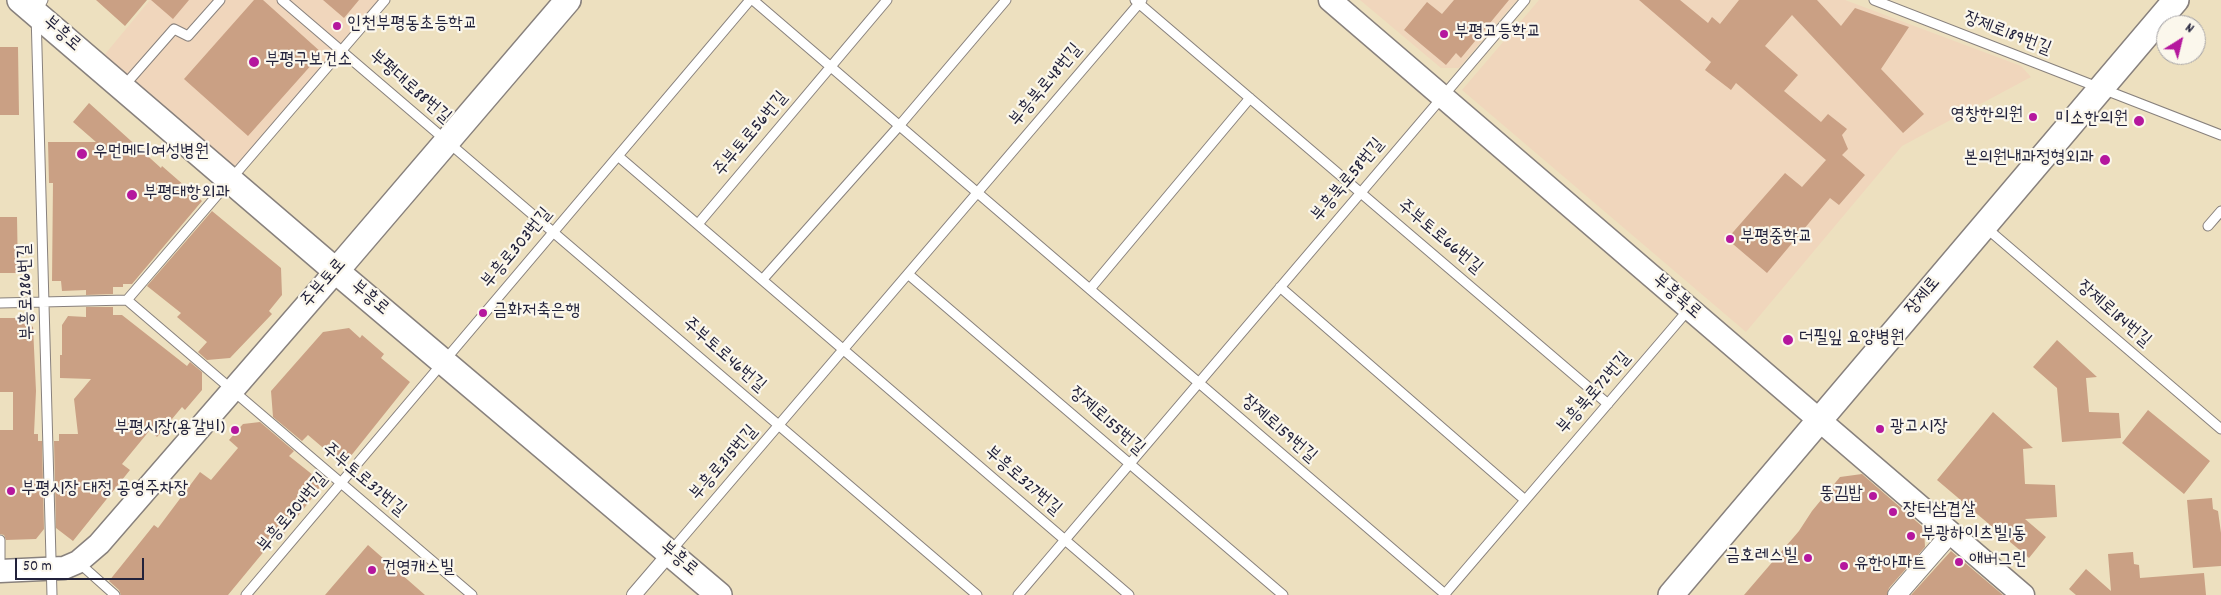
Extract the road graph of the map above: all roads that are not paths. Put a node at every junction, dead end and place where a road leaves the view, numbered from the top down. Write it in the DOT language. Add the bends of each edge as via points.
graph roads {
  1 [pos="220,0"];
  2 [pos="282,0"];
  3 [pos="385,0"];
  4 [pos="568,0"];
  5 [pos="751,0"];
  6 [pos="887,0"];
  7 [pos="1006,0"];
  8 [pos="1330,0"];
  9 [pos="1525,0"];
  10 [pos="1874,0"];
  11 [pos="2176,0"];
  12 [pos="1138,1"];
  13 [pos="33,4"];
  14 [pos="341,51"];
  15 [pos="831,67"];
  16 [pos="122,88"];
  17 [pos="2101,89"];
  18 [pos="1442,96"];
  19 [pos="1250,98"];
  20 [pos="899,126"];
  21 [pos="2221,134"];
  22 [pos="447,142"];
  23 [pos="618,156"];
  24 [pos="230,180"];
  25 [pos="1360,192"];
  26 [pos="977,193"];
  27 [pos="2221,211"];
  28 [pos="698,224"];
  29 [pos="1984,226"];
  30 [pos="2208,226"];
  31 [pos="553,232"];
  32 [pos="336,271"];
  33 [pos="908,274"];
  34 [pos="763,279"];
  35 [pos="1280,287"];
  36 [pos="1090,289"];
  37 [pos="127,300"];
  38 [pos="44,302"];
  39 [pos="0,303"];
  40 [pos="1689,309"];
  41 [pos="843,350"];
  42 [pos="444,362"];
  43 [pos="1198,383"];
  44 [pos="233,391"];
  45 [pos="1608,404"];
  46 [pos="1819,420"];
  47 [pos="779,425"];
  48 [pos="2221,429"];
  49 [pos="1130,464"];
  50 [pos="341,483"];
  51 [pos="1525,500"];
  52 [pos="1951,533"];
  53 [pos="0,540"];
  54 [pos="1065,540"];
  55 [pos="670,553"];
  56 [pos="78,562"];
  57 [pos="52,570"];
  58 [pos="0,571"];
  59 [pos="52,595"];
  60 [pos="116,595"];
  61 [pos="246,595"];
  62 [pos="472,595"];
  63 [pos="634,595"];
  64 [pos="719,595"];
  65 [pos="977,595"];
  66 [pos="1018,595"];
  67 [pos="1129,595"];
  68 [pos="1284,595"];
  69 [pos="1445,595"];
  70 [pos="1671,595"];
  71 [pos="1897,595"];
  72 [pos="2023,595"];
  1 -- 16 [label="lane" via="188,36 174,29"];
  2 -- 14 [label="lane, 부평대로88번길"];
  3 -- 14 [label="lane"];
  4 -- 22 [label="main road, 주부토로"];
  5 -- 15 [label="lane"];
  5 -- 23 [label="lane, 부흥로303번길"];
  6 -- 15 [label="lane, 주부토로56번길"];
  7 -- 20 [label="lane"];
  8 -- 18 [label="street, 부흥북로"];
  9 -- 18 [label="lane, 부흥북로58번길"];
  10 -- 17 [label="lane, 장제로189번길"];
  11 -- 17 [label="main road, 장제로"];
  12 -- 19 [label="lane, 주부토로66번길"];
  12 -- 26 [label="lane, 부흥북로48번길"];
  13 -- 16 [label="main road, 부흥로"];
  13 -- 38 [label="lane, 부흥로286번길"];
  14 -- 22 [label="lane, 부평대로88번길"];
  14 -- 24 [label="lane"];
  15 -- 20 [label="lane"];
  15 -- 28 [label="lane, 주부토로56번길"];
  16 -- 24 [label="main road, 부흥로"];
  17 -- 21 [label="lane, 장제로189번길"];
  17 -- 29 [label="main road, 장제로"];
  18 -- 25 [label="lane, 부흥북로58번길"];
  18 -- 40 [label="street, 부흥북로"];
  19 -- 25 [label="lane, 주부토로66번길"];
  19 -- 36 [label="lane"];
  20 -- 26 [label="lane"];
  20 -- 34 [label="lane"];
  22 -- 31 [label="lane, 주부토로46번길"];
  22 -- 32 [label="main road, 주부토로"];
  23 -- 28 [label="lane"];
  23 -- 31 [label="lane, 부흥로303번길"];
  24 -- 32 [label="main road, 부흥로"];
  24 -- 37 [label="lane"];
  25 -- 35 [label="lane, 부흥북로58번길"];
  25 -- 45 [label="lane, 주부토로66번길"];
  26 -- 33 [label="lane, 부흥로315번길"];
  26 -- 36 [label="lane, 장제로159번길"];
  27 -- 30 [label="lane"];
  28 -- 34 [label="lane"];
  29 -- 46 [label="main road, 장제로"];
  29 -- 48 [label="lane, 장제로184번길"];
  31 -- 42 [label="lane, 부흥로303번길"];
  31 -- 47 [label="lane, 주부토로46번길"];
  32 -- 42 [label="main road, 부흥로"];
  32 -- 44 [label="street, 주부토로"];
  33 -- 41 [label="lane, 부흥로315번길"];
  33 -- 49 [label="lane, 장제로155번길"];
  34 -- 41 [label="lane"];
  35 -- 43 [label="lane, 부흥북로58번길"];
  35 -- 51 [label="lane"];
  36 -- 43 [label="lane, 장제로159번길"];
  37 -- 38 [label="lane"];
  37 -- 44 [label="lane, 주부토로32번길"];
  38 -- 39 [label="lane"];
  38 -- 57 [label="lane, 부흥로286번길" via="47,515"];
  40 -- 45 [label="lane, 부흥북로72번길"];
  40 -- 46 [label="street, 부흥북로"];
  41 -- 47 [label="lane, 부흥로315번길"];
  41 -- 54 [label="lane, 부흥로327번길"];
  42 -- 50 [label="lane, 부흥로304번길"];
  42 -- 55 [label="main road, 부흥로"];
  43 -- 49 [label="lane, 부흥로327번길"];
  43 -- 69 [label="lane, 장제로159번길"];
  44 -- 50 [label="lane, 주부토로32번길"];
  44 -- 56 [label="street, 주부토로" via="99,544"];
  45 -- 51 [label="lane, 부흥북로72번길"];
  46 -- 52 [label="street, 부흥북로"];
  46 -- 70 [label="main road, 장제로"];
  47 -- 55 [label="lane, 부흥로315번길"];
  47 -- 65 [label="lane, 주부토로46번길"];
  49 -- 54 [label="lane, 부흥로327번길"];
  49 -- 68 [label="lane, 장제로155번길"];
  50 -- 61 [label="lane, 부흥로304번길"];
  50 -- 62 [label="lane, 주부토로32번길"];
  51 -- 69 [label="lane, 부흥북로72번길"];
  52 -- 71 [label="street"];
  52 -- 72 [label="street, 부흥북로"];
  53 -- 58 [label="lane"];
  54 -- 66 [label="lane, 부흥로327번길"];
  54 -- 67 [label="lane, 부흥로327번길"];
  55 -- 63 [label="street"];
  55 -- 64 [label="main road, 부흥로"];
  56 -- 57 [label="street, 주부토로"];
  56 -- 60 [label="lane"];
  57 -- 58 [label="street, 주부토로"];
  57 -- 59 [label="lane, 부흥로286번길"];
}
